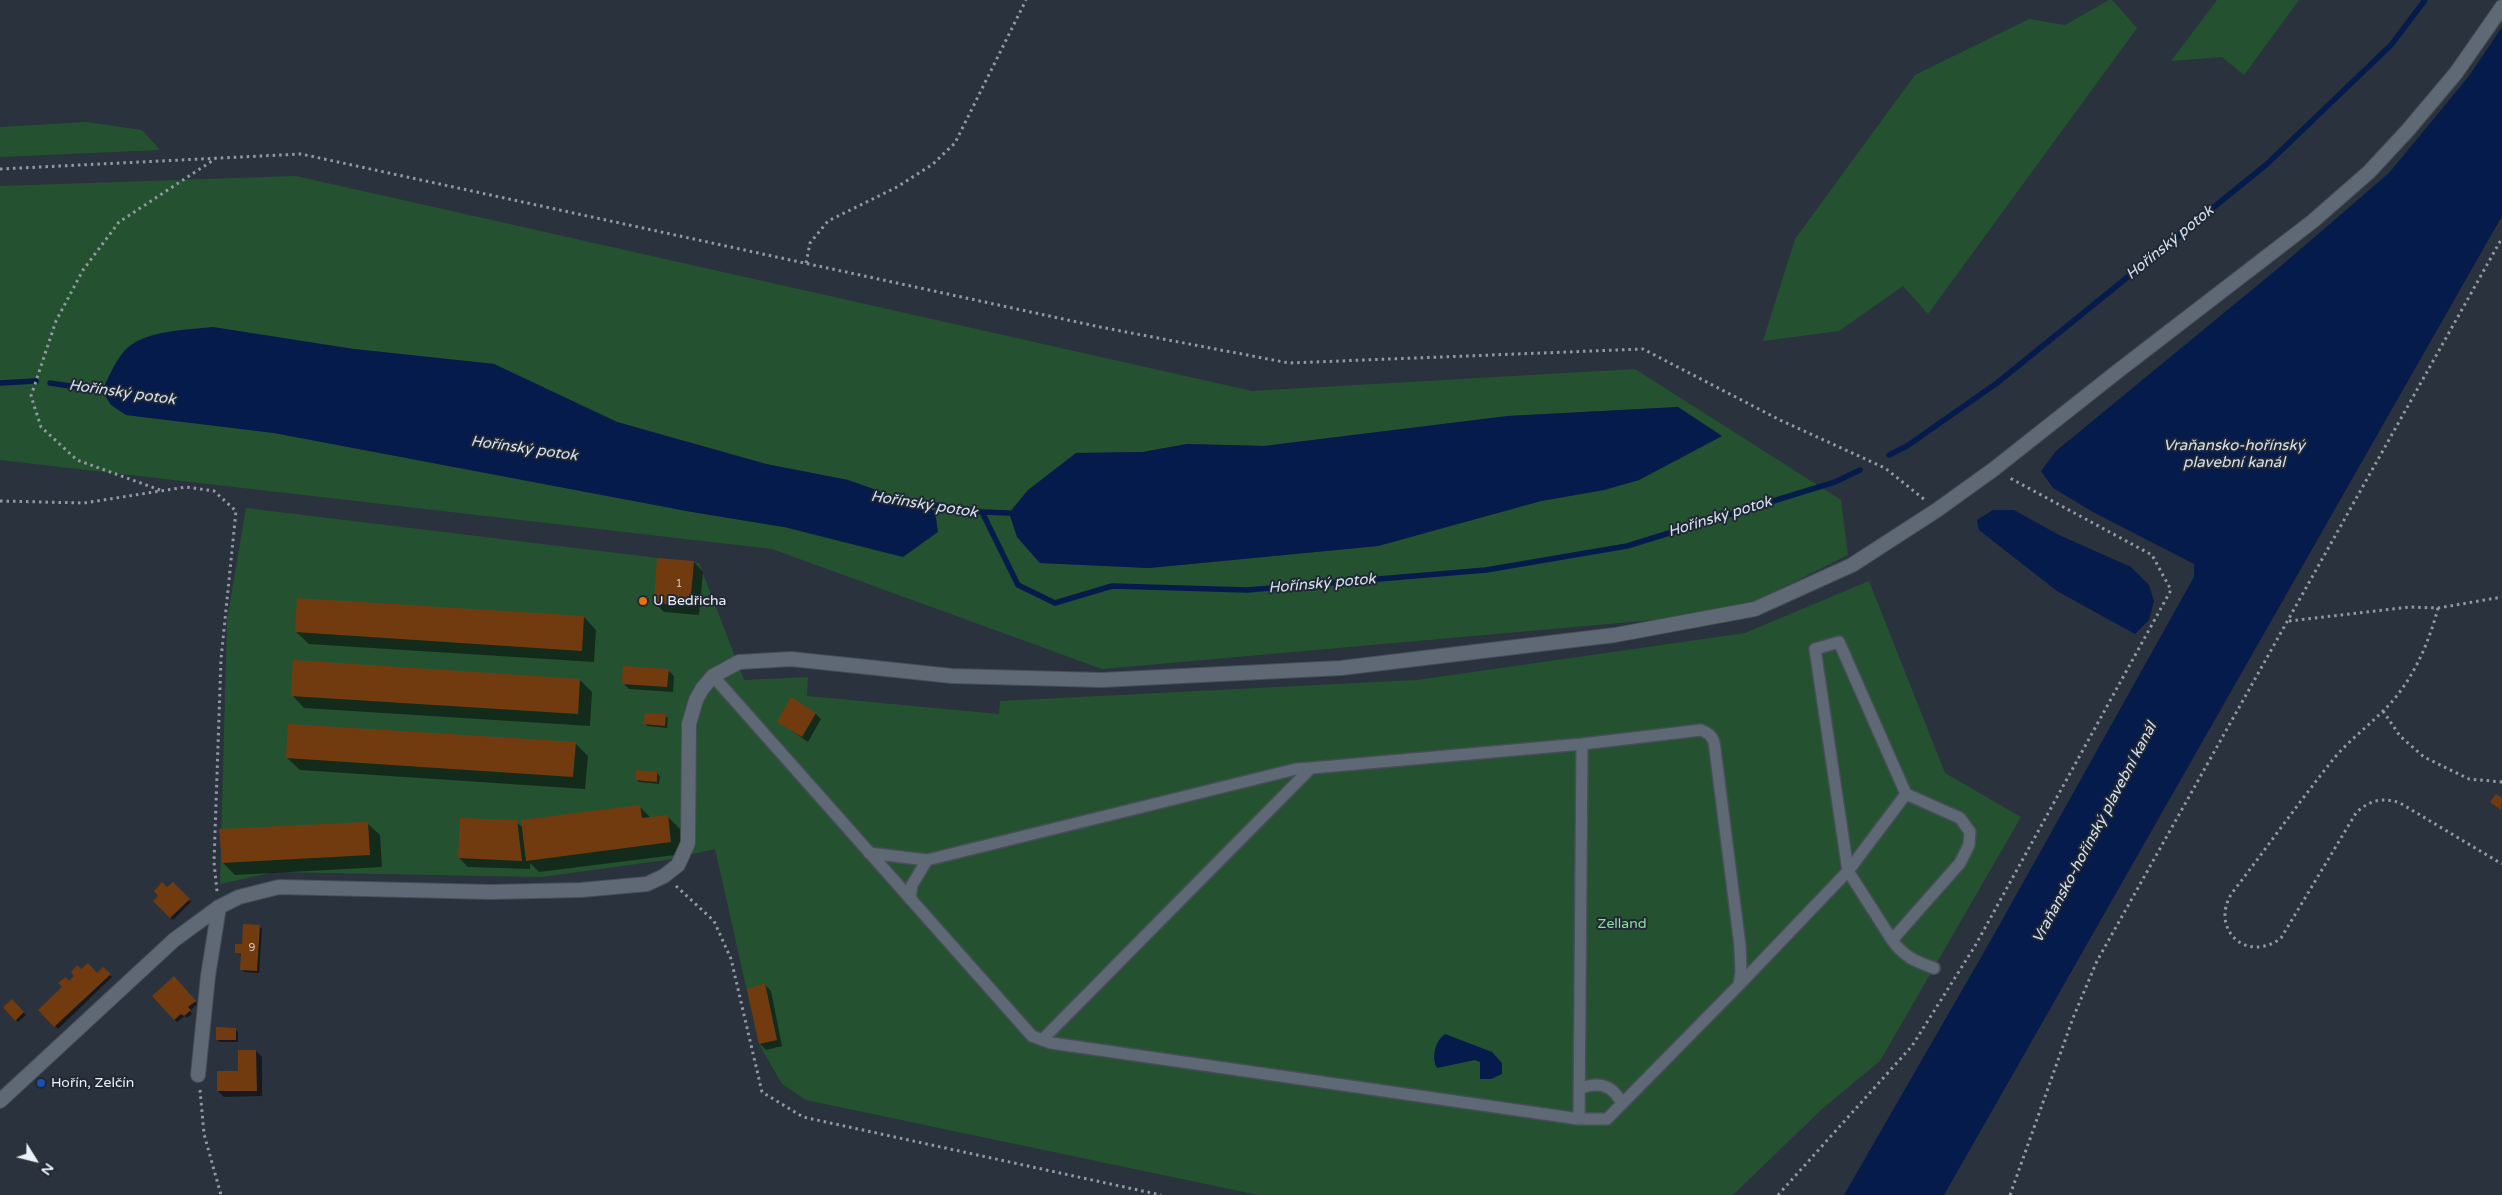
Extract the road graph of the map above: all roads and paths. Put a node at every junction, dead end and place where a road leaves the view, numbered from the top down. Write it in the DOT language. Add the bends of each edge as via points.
graph roads {
  1 [pos="1026,0"];
  2 [pos="2502,7"];
  3 [pos="215,158"];
  4 [pos="0,169"];
  5 [pos="2502,238"];
  6 [pos="806,263"];
  7 [pos="1994,469"];
  8 [pos="162,491"];
  9 [pos="0,501"];
  10 [pos="1937,510"];
  11 [pos="2502,597"];
  12 [pos="2438,608"];
  13 [pos="2289,621"];
  14 [pos="713,676"];
  15 [pos="2383,711"];
  16 [pos="1582,744"];
  17 [pos="1311,768"];
  18 [pos="2502,782"];
  19 [pos="1906,794"];
  20 [pos="869,853"];
  21 [pos="927,860"];
  22 [pos="2502,864"];
  23 [pos="1848,871"];
  24 [pos="664,876"];
  25 [pos="910,898"];
  26 [pos="219,907"];
  27 [pos="1892,940"];
  28 [pos="1934,968"];
  29 [pos="1739,985"];
  30 [pos="1042,1040"];
  31 [pos="198,1075"];
  32 [pos="1579,1089"];
  33 [pos="0,1101"];
  34 [pos="1622,1104"];
  35 [pos="1579,1119"];
  36 [pos="220,1195"];
  37 [pos="1161,1195"];
  38 [pos="1778,1195"];
  39 [pos="2010,1195"];
  1 -- 6 [label="path" via="955,143 933,164 897,187 828,221 810,243"];
  2 -- 7 [label="street" via="2456,73 2369,172 2313,221"];
  3 -- 4 [label="path"];
  3 -- 6 [label="path" via="301,154"];
  3 -- 8 [label="path" via="118,222 83,270 56,321 31,396 41,427 77,460"];
  5 -- 13 [label="path" via="2297,600"];
  6 -- 10 [label="path" via="1100,327 1289,363 1643,349 1780,420 1885,468"];
  7 -- 10 [label="street"];
  7 -- 38 [label="path" via="2152,555 2171,590 1975,946 1912,1046"];
  8 -- 9 [label="path" via="84,503"];
  8 -- 26 [label="path" via="186,487 214,491 236,511 221,659 214,862"];
  10 -- 14 [label="street" via="1852,565 1755,609 1615,635 1341,668 1102,680 952,676 791,659 739,662"];
  11 -- 12 [label="path"];
  12 -- 13 [label="path" via="2409,607"];
  12 -- 15 [label="path" via="2423,653 2402,689"];
  13 -- 39 [label="path" via="2097,961 2073,1018"];
  14 -- 20 [label="lane"];
  14 -- 24 [label="street" via="696,700 689,724 688,843 678,865"];
  15 -- 18 [label="path" via="2400,736 2424,757 2469,779"];
  15 -- 22 [label="path" via="2353,736 2332,761 2232,893 2225,908 2229,932 2241,943 2257,948 2266,947 2281,938 2356,813 2375,800 2400,803"];
  16 -- 17 [label="lane"];
  16 -- 29 [label="lane" via="1701,730 1714,740 1740,946"];
  16 -- 32 [label="lane"];
  17 -- 21 [label="lane" via="1296,769"];
  17 -- 30 [label="lane"];
  19 -- 23 [label="lane"];
  19 -- 23 [label="lane" via="1839,642 1815,649"];
  19 -- 27 [label="lane" via="1960,818 1970,832 1969,845 1960,863"];
  20 -- 21 [label="lane"];
  20 -- 25 [label="lane"];
  21 -- 25 [label="lane" via="912,885"];
  23 -- 27 [label="lane"];
  23 -- 29 [label="lane"];
  24 -- 26 [label="street" via="646,884 581,890 491,892 279,887 240,897"];
  24 -- 37 [label="path" via="714,921 732,959 762,1092 767,1096 803,1117"];
  25 -- 30 [label="lane" via="1032,1036"];
  26 -- 31 [label="street"];
  26 -- 33 [label="street" via="174,940"];
  27 -- 28 [label="lane" via="1900,952"];
  29 -- 34 [label="lane"];
  30 -- 35 [label="lane"];
  31 -- 36 [label="path" via="204,1134"];
  32 -- 34 [label="lane" via="1594,1084 1612,1088"];
  32 -- 35 [label="lane"];
  34 -- 35 [label="lane" via="1607,1119"];
}
